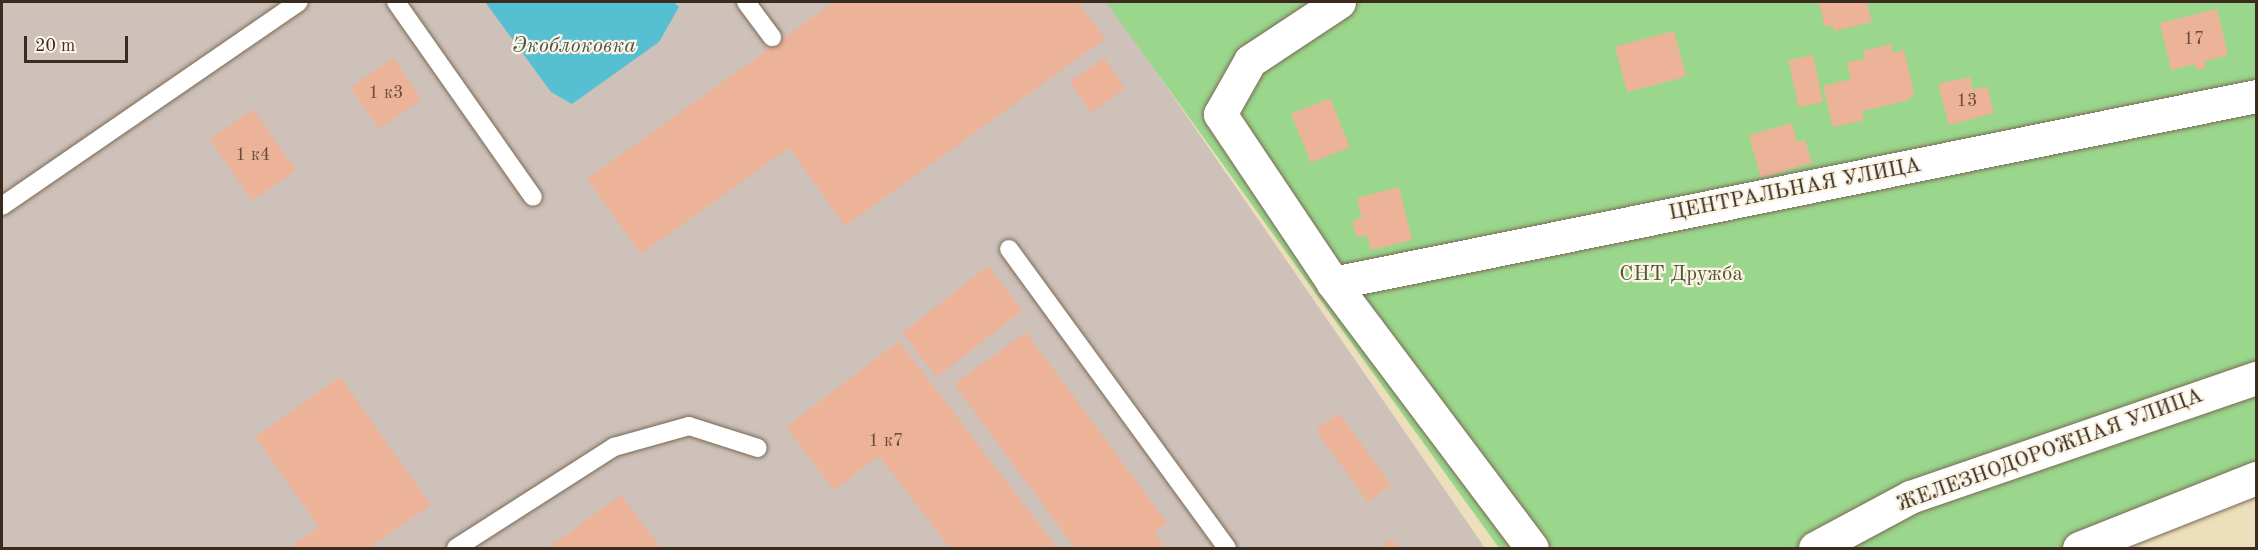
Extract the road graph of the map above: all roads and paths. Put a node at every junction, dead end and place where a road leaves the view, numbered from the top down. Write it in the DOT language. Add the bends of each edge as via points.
graph roads {
  1 [pos="299,2"];
  2 [pos="396,2"];
  3 [pos="746,2"];
  4 [pos="1339,2"];
  5 [pos="772,37"];
  6 [pos="2256,96"];
  7 [pos="533,197"];
  8 [pos="2,206"];
  9 [pos="1009,249"];
  10 [pos="1334,283"];
  11 [pos="2256,378"];
  12 [pos="758,448"];
  13 [pos="2256,478"];
  14 [pos="456,549"];
  15 [pos="1227,549"];
  16 [pos="1532,549"];
  17 [pos="1815,549"];
  18 [pos="2079,549"];
  1 -- 8 [label="lane"];
  2 -- 7 [label="lane"];
  3 -- 5 [label="lane"];
  4 -- 10 [label="street" via="1250,61 1220,114"];
  6 -- 10 [label="street, ЦЕНТРАЛЬНАЯ УЛИЦА"];
  9 -- 15 [label="lane"];
  10 -- 16 [label="street"];
  11 -- 17 [label="street, ЖЕЛЕЗНОДОРОЖНАЯ УЛИЦА" via="1910,497"];
  12 -- 14 [label="lane" via="689,426 615,447"];
  13 -- 18 [label="street"];
}
